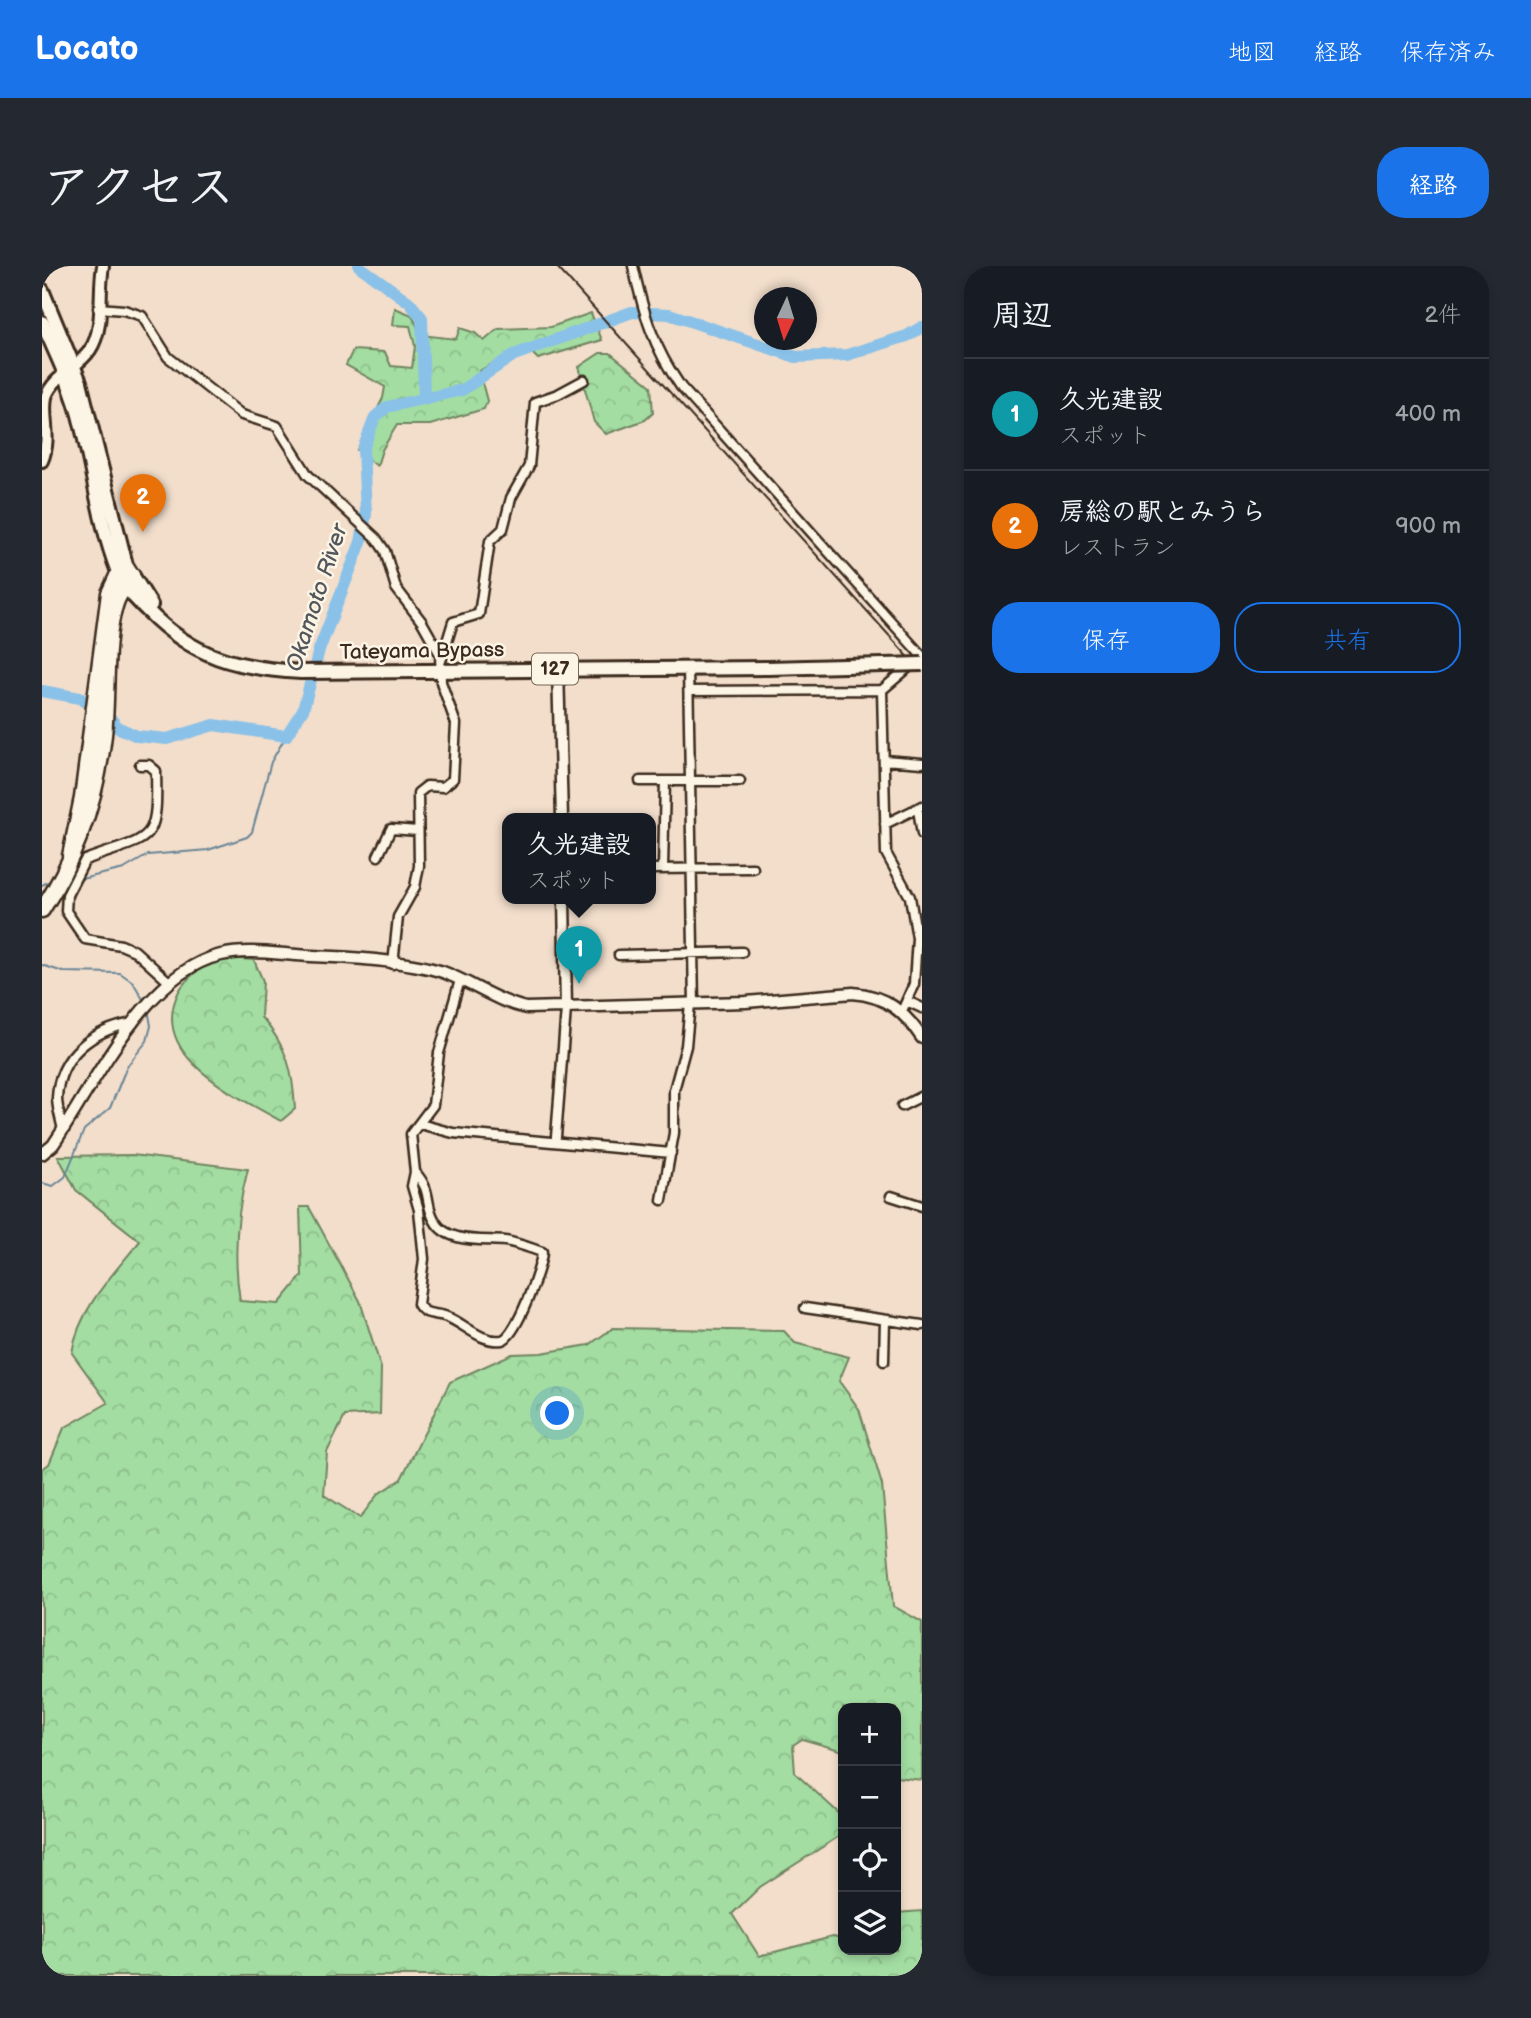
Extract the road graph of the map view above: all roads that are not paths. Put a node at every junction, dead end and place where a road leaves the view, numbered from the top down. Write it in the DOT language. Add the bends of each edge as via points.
graph roads {
  1 [pos="103,266"];
  2 [pos="633,266"];
  3 [pos="42,290"];
  4 [pos="98,308"];
  5 [pos="42,322"];
  6 [pos="69,370"];
  7 [pos="584,380"];
  8 [pos="42,461"];
  9 [pos="125,579"];
  10 [pos="922,664"];
  11 [pos="441,666"];
  12 [pos="688,668"];
  13 [pos="558,669"];
  14 [pos="882,690"];
  15 [pos="689,691"];
  16 [pos="884,760"];
  17 [pos="922,763"];
  18 [pos="140,765"];
  19 [pos="640,781"];
  20 [pos="665,781"];
  21 [pos="691,781"];
  22 [pos="740,781"];
  23 [pos="920,808"];
  24 [pos="562,813"];
  25 [pos="885,824"];
  26 [pos="418,831"];
  27 [pos="922,834"];
  28 [pos="378,856"];
  29 [pos="74,862"];
  30 [pos="663,868"];
  31 [pos="692,868"];
  32 [pos="752,868"];
  33 [pos="656,869"];
  34 [pos="564,904"];
  35 [pos="42,910"];
  36 [pos="742,952"];
  37 [pos="693,953"];
  38 [pos="619,955"];
  39 [pos="393,964"];
  40 [pos="460,980"];
  41 [pos="169,981"];
  42 [pos="909,1002"];
  43 [pos="692,1004"];
  44 [pos="922,1008"];
  45 [pos="566,1009"];
  46 [pos="902,1011"];
  47 [pos="133,1023"];
  48 [pos="922,1038"];
  49 [pos="922,1096"];
  50 [pos="902,1106"];
  51 [pos="420,1124"];
  52 [pos="63,1130"];
  53 [pos="556,1137"];
  54 [pos="671,1153"];
  55 [pos="42,1154"];
  56 [pos="415,1172"];
  57 [pos="891,1196"];
  58 [pos="662,1200"];
  59 [pos="922,1206"];
  60 [pos="805,1308"];
  61 [pos="885,1320"];
  62 [pos="922,1325"];
  63 [pos="884,1361"];
  1 -- 4 [label="main road"];
  2 -- 14 [label="street" via="646,325 681,387 922,656"];
  3 -- 6 [label="highway, Tateyama Bypass / 127"];
  4 -- 6 [label="main road" via="95,340"];
  4 -- 11 [label="street" via="142,316 168,357 242,415 276,426 308,475 356,517 385,551 396,588 422,622"];
  5 -- 6 [label="highway, Tateyama Bypass / 127"];
  6 -- 8 [label="main road" via="46,397 48,439"];
  6 -- 9 [label="highway, Tateyama Bypass / 127" via="105,532"];
  7 -- 11 [label="street" via="535,402 531,460 511,498 503,529 489,541 479,614 453,622"];
  9 -- 11 [label="highway, Tateyama Bypass / 127" via="181,639 238,666 342,672"];
  9 -- 29 [label="highway" via="108,601 98,733"];
  10 -- 12 [label="highway, Tateyama Bypass / 127, bridge"];
  11 -- 13 [label="highway, Tateyama Bypass / 127"];
  11 -- 26 [label="street" via="440,682 456,724 453,779 443,787 427,786 418,793"];
  12 -- 13 [label="highway, Tateyama Bypass / 127"];
  12 -- 15 [label="street"];
  13 -- 24 [label="street"];
  14 -- 15 [label="street"];
  14 -- 16 [label="street"];
  15 -- 21 [label="street"];
  16 -- 17 [label="street"];
  16 -- 25 [label="street"];
  18 -- 29 [label="street" via="156,771 156,824 149,836"];
  19 -- 20 [label="street"];
  20 -- 21 [label="street"];
  20 -- 30 [label="street"];
  21 -- 22 [label="street"];
  21 -- 31 [label="street"];
  23 -- 25 [label="street"];
  23 -- 27 [label="street"];
  25 -- 42 [label="street" via="886,853 909,897 916,925 918,952"];
  26 -- 28 [label="street" via="391,829"];
  26 -- 39 [label="street" via="417,879 398,917"];
  29 -- 35 [label="highway"];
  29 -- 41 [label="street" via="65,904 77,931 92,942 135,951"];
  30 -- 31 [label="street"];
  30 -- 33 [label="street"];
  31 -- 32 [label="street"];
  31 -- 37 [label="street"];
  34 -- 45 [label="street"];
  36 -- 37 [label="street"];
  37 -- 38 [label="street"];
  37 -- 43 [label="street"];
  39 -- 40 [label="street" via="442,972"];
  39 -- 41 [label="street" via="245,952 206,959"];
  40 -- 45 [label="street" via="507,1003"];
  40 -- 51 [label="street" via="439,1054 433,1105"];
  41 -- 47 [label="street"];
  42 -- 44 [label="street"];
  42 -- 46 [label="street"];
  43 -- 45 [label="street"];
  43 -- 46 [label="street" via="853,993 883,999"];
  43 -- 54 [label="street" via="674,1090"];
  45 -- 53 [label="street"];
  46 -- 48 [label="street"];
  47 -- 52 [label="street"];
  47 -- 52 [label="street" via="100,1031 82,1043 68,1065 57,1099"];
  49 -- 50 [label="street"];
  51 -- 54 [label="street" via="453,1133"];
  51 -- 56 [label="street" via="411,1134"];
  52 -- 55 [label="street"];
  54 -- 58 [label="street"];
  56 -- 56 [label="street" via="426,1184 434,1221 442,1228 465,1238 507,1242 542,1252 540,1268 508,1338 476,1334 421,1309 418,1295 424,1259 412,1186"];
  57 -- 59 [label="street"];
  60 -- 61 [label="street"];
  61 -- 62 [label="street"];
  61 -- 63 [label="street"];
}
